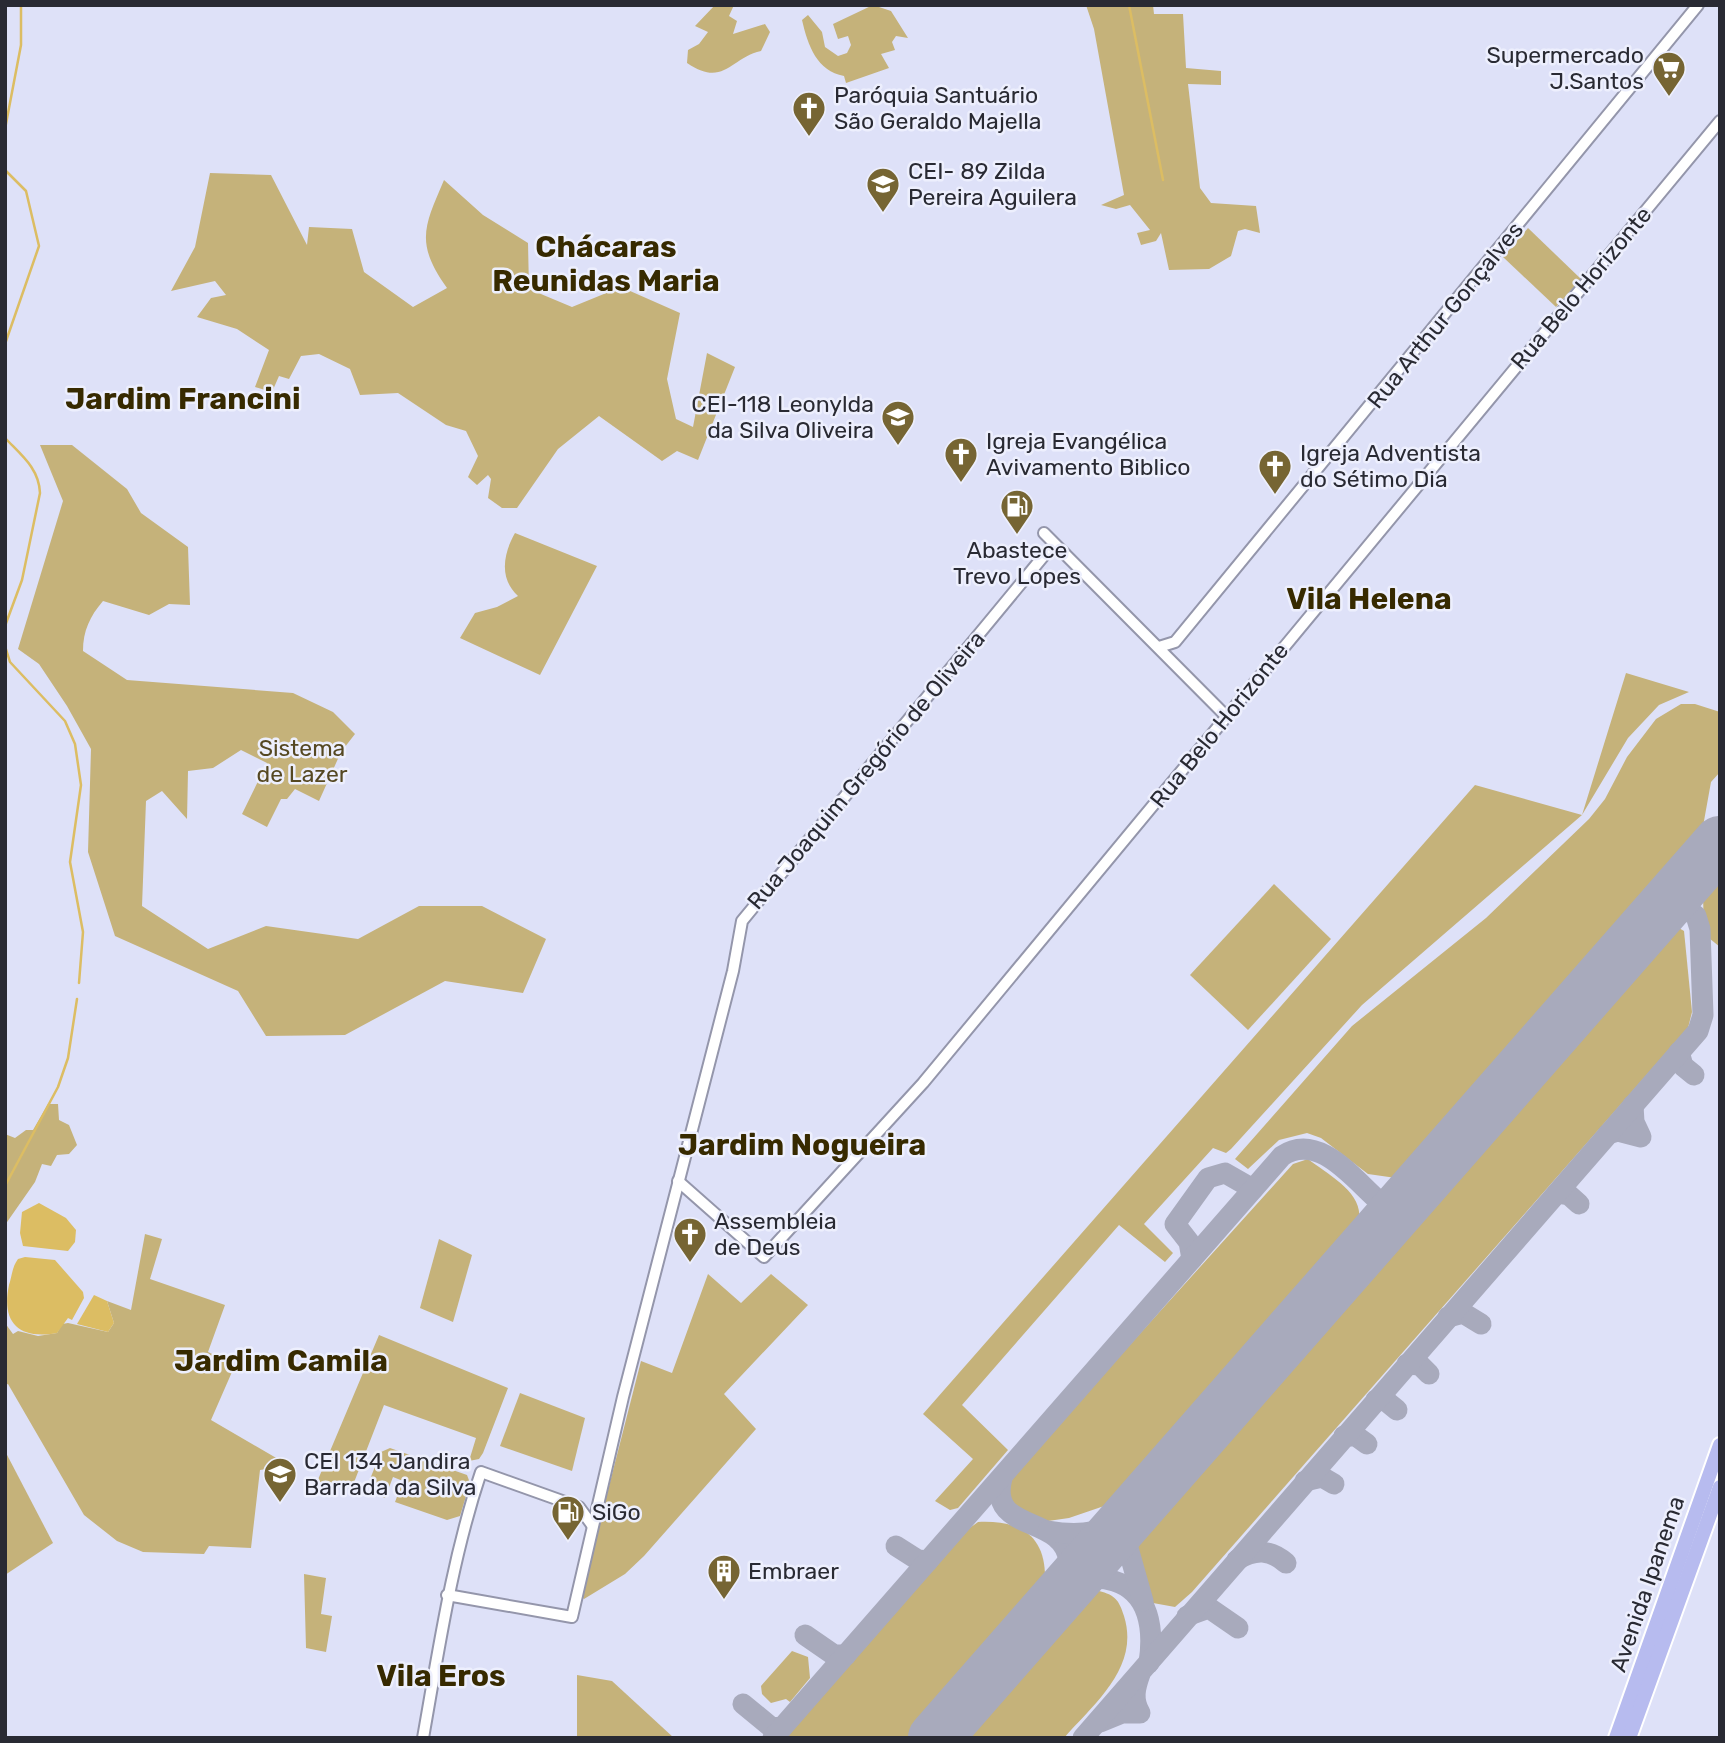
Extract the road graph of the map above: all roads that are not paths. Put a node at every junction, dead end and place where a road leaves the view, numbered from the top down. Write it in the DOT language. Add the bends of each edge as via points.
graph roads {
  1 [pos="1698,5"];
  2 [pos="1720,121"];
  3 [pos="1046,553"];
  4 [pos="1065,554"];
  5 [pos="1159,647"];
  6 [pos="1226,716"];
  7 [pos="678,1181"];
  8 [pos="1720,1445"];
  9 [pos="1720,1487"];
  10 [pos="599,1495"];
  11 [pos="579,1507"];
  12 [pos="592,1525"];
  13 [pos="452,1591"];
  14 [pos="423,1738"];
  15 [pos="1616,1738"];
  16 [pos="1629,1738"];
  1 -- 5 [label="street, Rua Arthur Gonçalves" via="1175,642"];
  2 -- 6 [label="street, Rua Belo Horizonte"];
  3 -- 4 [label="street" via="1057,550"];
  3 -- 4 [label="street" via="1044,533"];
  3 -- 7 [label="street, Rua Joaquim Gregório de Oliveira" via="745,916"];
  4 -- 5 [label="street"];
  5 -- 6 [label="street"];
  6 -- 7 [label="street, Rua Belo Horizonte" via="923,1083 764,1257"];
  7 -- 10 [label="street, Rua Joaquim Gregório de Oliveira"];
  8 -- 15 [label="main road, Avenida Ipanema"];
  9 -- 16 [label="main road, Avenida Ipanema"];
  10 -- 11 [label="street" via="590,1505"];
  10 -- 12 [label="street, Rua Joaquim Gregório de Oliveira"];
  11 -- 12 [label="street"];
  11 -- 13 [label="street" via="481,1472 461,1532"];
  12 -- 13 [label="street, Rua Joaquim Gregório de Oliveira" via="572,1617"];
  13 -- 14 [label="street"];
}
